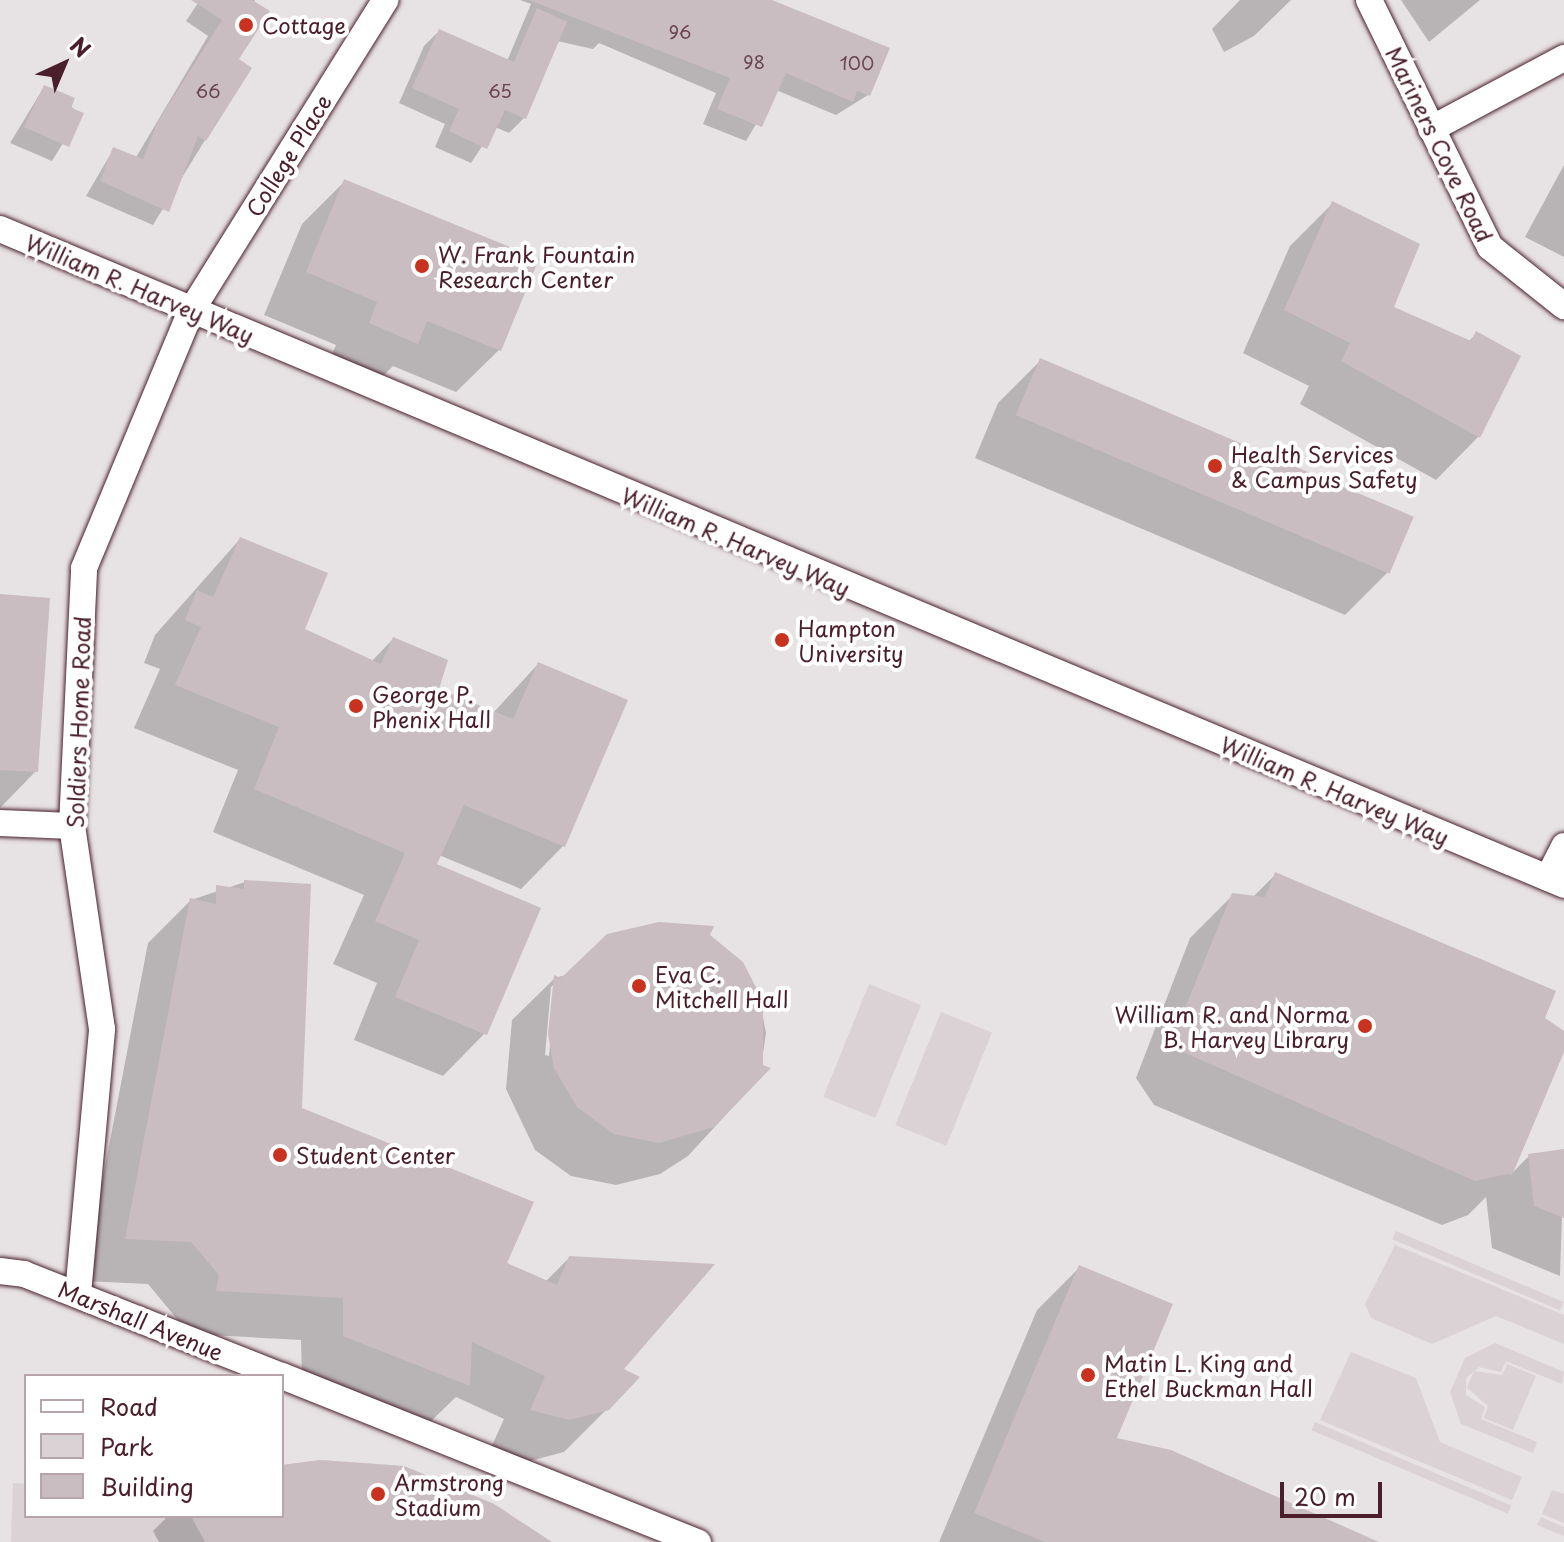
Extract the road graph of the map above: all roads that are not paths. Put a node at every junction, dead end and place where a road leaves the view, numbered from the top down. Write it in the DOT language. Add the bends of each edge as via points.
graph roads {
  1 [pos="385,0"];
  2 [pos="1369,0"];
  3 [pos="1564,58"];
  4 [pos="1431,129"];
  5 [pos="0,229"];
  6 [pos="1564,306"];
  7 [pos="191,311"];
  8 [pos="0,823"];
  9 [pos="72,826"];
  10 [pos="1564,846"];
  11 [pos="1556,882"];
  12 [pos="0,1271"];
  13 [pos="78,1294"];
  14 [pos="276,1374"];
  15 [pos="284,1377"];
  16 [pos="698,1542"];
  1 -- 7 [label="street, College Place"];
  2 -- 4 [label="street, Mariners Cove Road"];
  3 -- 4 [label="street"];
  4 -- 6 [label="street, Mariners Cove Road" via="1490,247"];
  5 -- 7 [label="street, William R. Harvey Way"];
  7 -- 9 [label="street, Soldiers Home Road" via="84,568"];
  7 -- 11 [label="street, William R. Harvey Way"];
  8 -- 9 [label="street"];
  9 -- 13 [label="street, Soldiers Home Road" via="102,1029"];
  10 -- 11 [label="street"];
  12 -- 13 [label="street, Marshall Avenue"];
  13 -- 14 [label="street, Marshall Avenue"];
  15 -- 16 [label="street, Marshall Avenue"];
}
